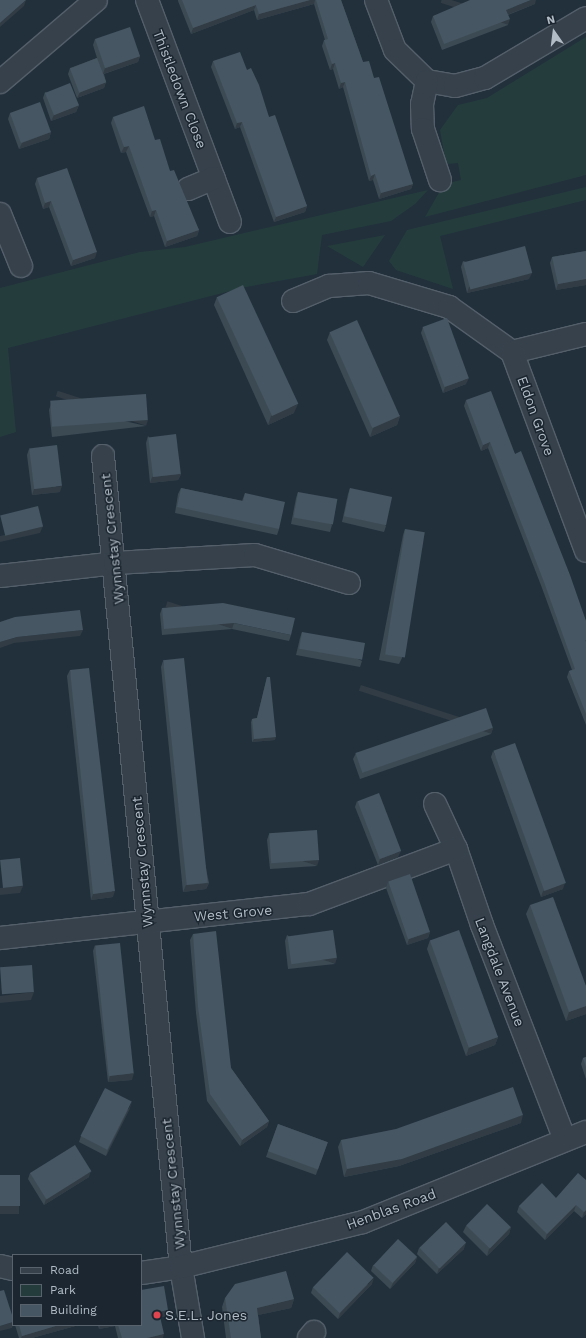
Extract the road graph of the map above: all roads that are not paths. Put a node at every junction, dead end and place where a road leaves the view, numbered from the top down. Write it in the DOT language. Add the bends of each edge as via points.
graph roads {
  1 [pos="96,0"];
  2 [pos="147,0"];
  3 [pos="376,0"];
  4 [pos="586,18"];
  5 [pos="427,81"];
  6 [pos="0,82"];
  7 [pos="214,178"];
  8 [pos="440,180"];
  9 [pos="188,189"];
  10 [pos="0,214"];
  11 [pos="230,222"];
  12 [pos="21,266"];
  13 [pos="293,301"];
  14 [pos="586,334"];
  15 [pos="512,352"];
  16 [pos="103,456"];
  17 [pos="586,551"];
  18 [pos="115,562"];
  19 [pos="0,576"];
  20 [pos="349,583"];
  21 [pos="435,804"];
  22 [pos="456,849"];
  23 [pos="147,921"];
  24 [pos="0,938"];
  25 [pos="586,1132"];
  26 [pos="565,1140"];
  27 [pos="0,1266"];
  28 [pos="181,1267"];
  29 [pos="12,1269"];
  30 [pos="142,1273"];
  31 [pos="193,1338"];
  1 -- 6 [label="street"];
  2 -- 7 [label="street, Thistledown Close"];
  3 -- 5 [label="street" via="395,50"];
  4 -- 5 [label="street" via="485,78 455,86"];
  5 -- 8 [label="street" via="422,104 423,129"];
  7 -- 9 [label="street"];
  7 -- 11 [label="street, Thistledown Close"];
  10 -- 12 [label="street"];
  13 -- 15 [label="street" via="329,286 369,283 449,307"];
  14 -- 15 [label="street"];
  15 -- 17 [label="street, Eldon Grove"];
  16 -- 18 [label="street, Wynnstay Crescent"];
  18 -- 19 [label="street"];
  18 -- 20 [label="street" via="255,555"];
  18 -- 23 [label="street, Wynnstay Crescent"];
  21 -- 22 [label="street, Langdale Avenue"];
  22 -- 23 [label="street, West Grove" via="309,904"];
  22 -- 26 [label="street, Langdale Avenue" via="482,926"];
  23 -- 24 [label="street, West Grove"];
  23 -- 28 [label="street, Wynnstay Crescent"];
  25 -- 26 [label="street, Henblas Road"];
  26 -- 28 [label="street, Henblas Road" via="363,1222"];
  27 -- 29 [label="street"];
  28 -- 30 [label="street, Henblas Road"];
  28 -- 31 [label="street, Wynnstay Crescent"];
}
